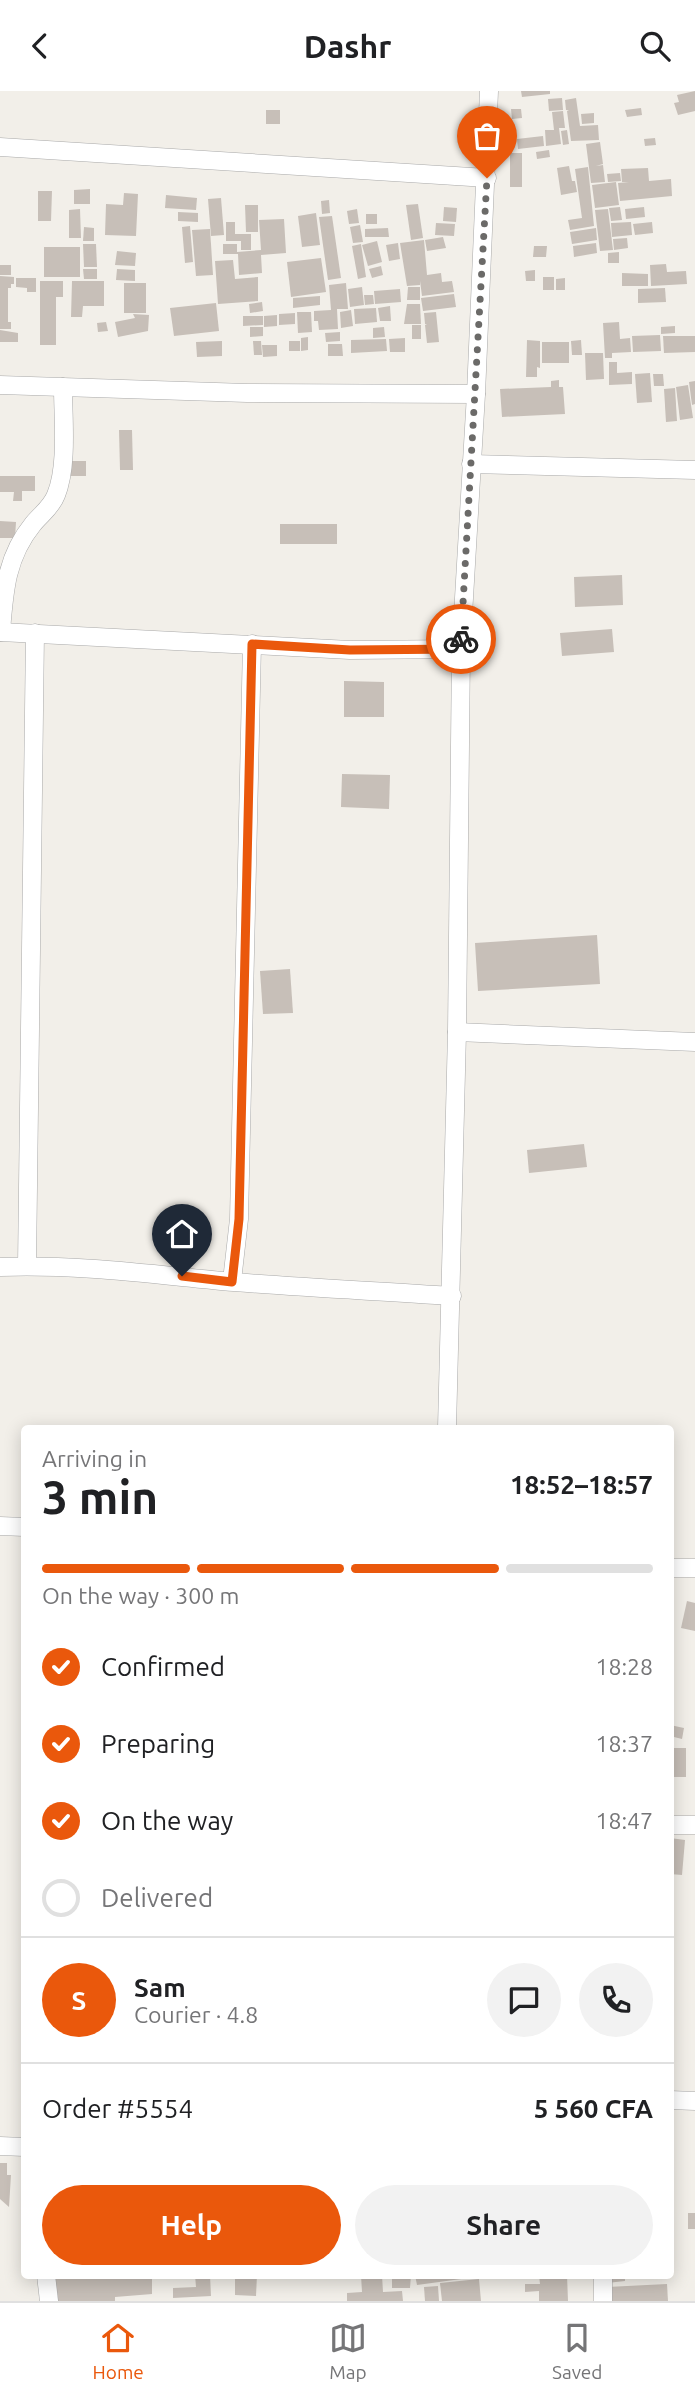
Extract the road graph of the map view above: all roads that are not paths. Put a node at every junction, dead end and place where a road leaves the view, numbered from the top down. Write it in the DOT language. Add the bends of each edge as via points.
graph roads {
  1 [pos="489,91"];
  2 [pos="0,147"];
  3 [pos="487,178"];
  4 [pos="0,385"];
  5 [pos="63,387"];
  6 [pos="476,394"];
  7 [pos="471,464"];
  8 [pos="695,470"];
  9 [pos="1,632"];
  10 [pos="35,633"];
  11 [pos="252,644"];
  12 [pos="461,649"];
  13 [pos="457,1031"];
  14 [pos="695,1042"];
  15 [pos="27,1266"];
  16 [pos="0,1267"];
  17 [pos="232,1282"];
  18 [pos="452,1296"];
  19 [pos="447,1425"];
  20 [pos="0,1526"];
  21 [pos="21,1527"];
  22 [pos="674,1568"];
  23 [pos="695,1568"];
  24 [pos="674,1825"];
  25 [pos="695,1825"];
  26 [pos="674,2100"];
  27 [pos="695,2101"];
  28 [pos="0,2146"];
  29 [pos="21,2147"];
  30 [pos="46,2279"];
  31 [pos="604,2279"];
  32 [pos="49,2301"];
  33 [pos="603,2301"];
  1 -- 3 [label="street"];
  2 -- 3 [label="street"];
  3 -- 6 [label="street"];
  4 -- 5 [label="street"];
  5 -- 6 [label="street"];
  5 -- 9 [label="street" via="57,494 16,551 5,581"];
  6 -- 7 [label="street"];
  7 -- 8 [label="street"];
  7 -- 12 [label="street"];
  9 -- 10 [label="street"];
  10 -- 11 [label="street"];
  10 -- 15 [label="street"];
  11 -- 12 [label="street" via="350,650"];
  11 -- 17 [label="street" via="239,1219"];
  12 -- 13 [label="street"];
  13 -- 14 [label="street"];
  13 -- 18 [label="street"];
  15 -- 16 [label="street"];
  15 -- 17 [label="street"];
  17 -- 18 [label="street"];
  18 -- 19 [label="street"];
  20 -- 21 [label="street"];
  22 -- 23 [label="street"];
  24 -- 25 [label="street"];
  26 -- 27 [label="street"];
  28 -- 29 [label="street"];
  30 -- 32 [label="street"];
  31 -- 33 [label="street"];
}
